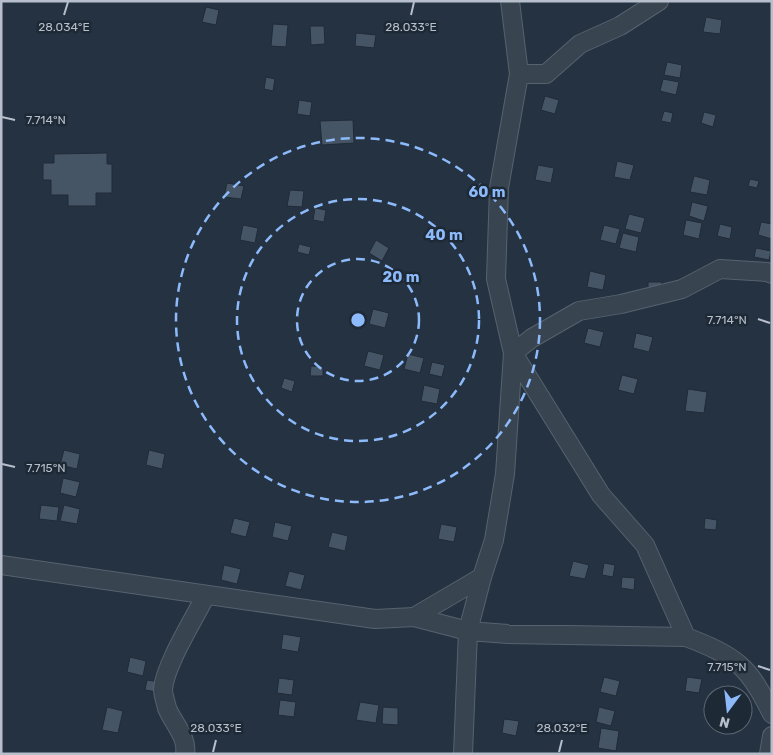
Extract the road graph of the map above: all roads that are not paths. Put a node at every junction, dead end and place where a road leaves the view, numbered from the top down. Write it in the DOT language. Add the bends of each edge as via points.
graph roads {
  1 [pos="510,1"];
  2 [pos="659,1"];
  3 [pos="519,74"];
  4 [pos="772,274"];
  5 [pos="513,352"];
  6 [pos="1,565"];
  7 [pos="482,577"];
  8 [pos="206,595"];
  9 [pos="414,617"];
  10 [pos="468,631"];
  11 [pos="686,637"];
  12 [pos="772,714"];
  13 [pos="772,736"];
  14 [pos="185,754"];
  15 [pos="462,754"];
  16 [pos="769,754"];
  1 -- 3 [label="street"];
  2 -- 3 [label="street" via="620,26 580,44 546,74"];
  3 -- 5 [label="street" via="499,188 496,279"];
  4 -- 5 [label="street" via="720,269 682,289 579,311"];
  5 -- 7 [label="street" via="505,474 494,540"];
  5 -- 11 [label="street" via="602,495 645,546"];
  6 -- 8 [label="street"];
  7 -- 9 [label="street"];
  7 -- 10 [label="street"];
  8 -- 9 [label="street" via="375,620"];
  8 -- 14 [label="street" via="166,676 163,691 168,709 179,728"];
  9 -- 10 [label="street"];
  10 -- 11 [label="street"];
  10 -- 15 [label="street"];
  11 -- 12 [label="street" via="719,650 739,664 758,685"];
  13 -- 16 [label="street"];
}
